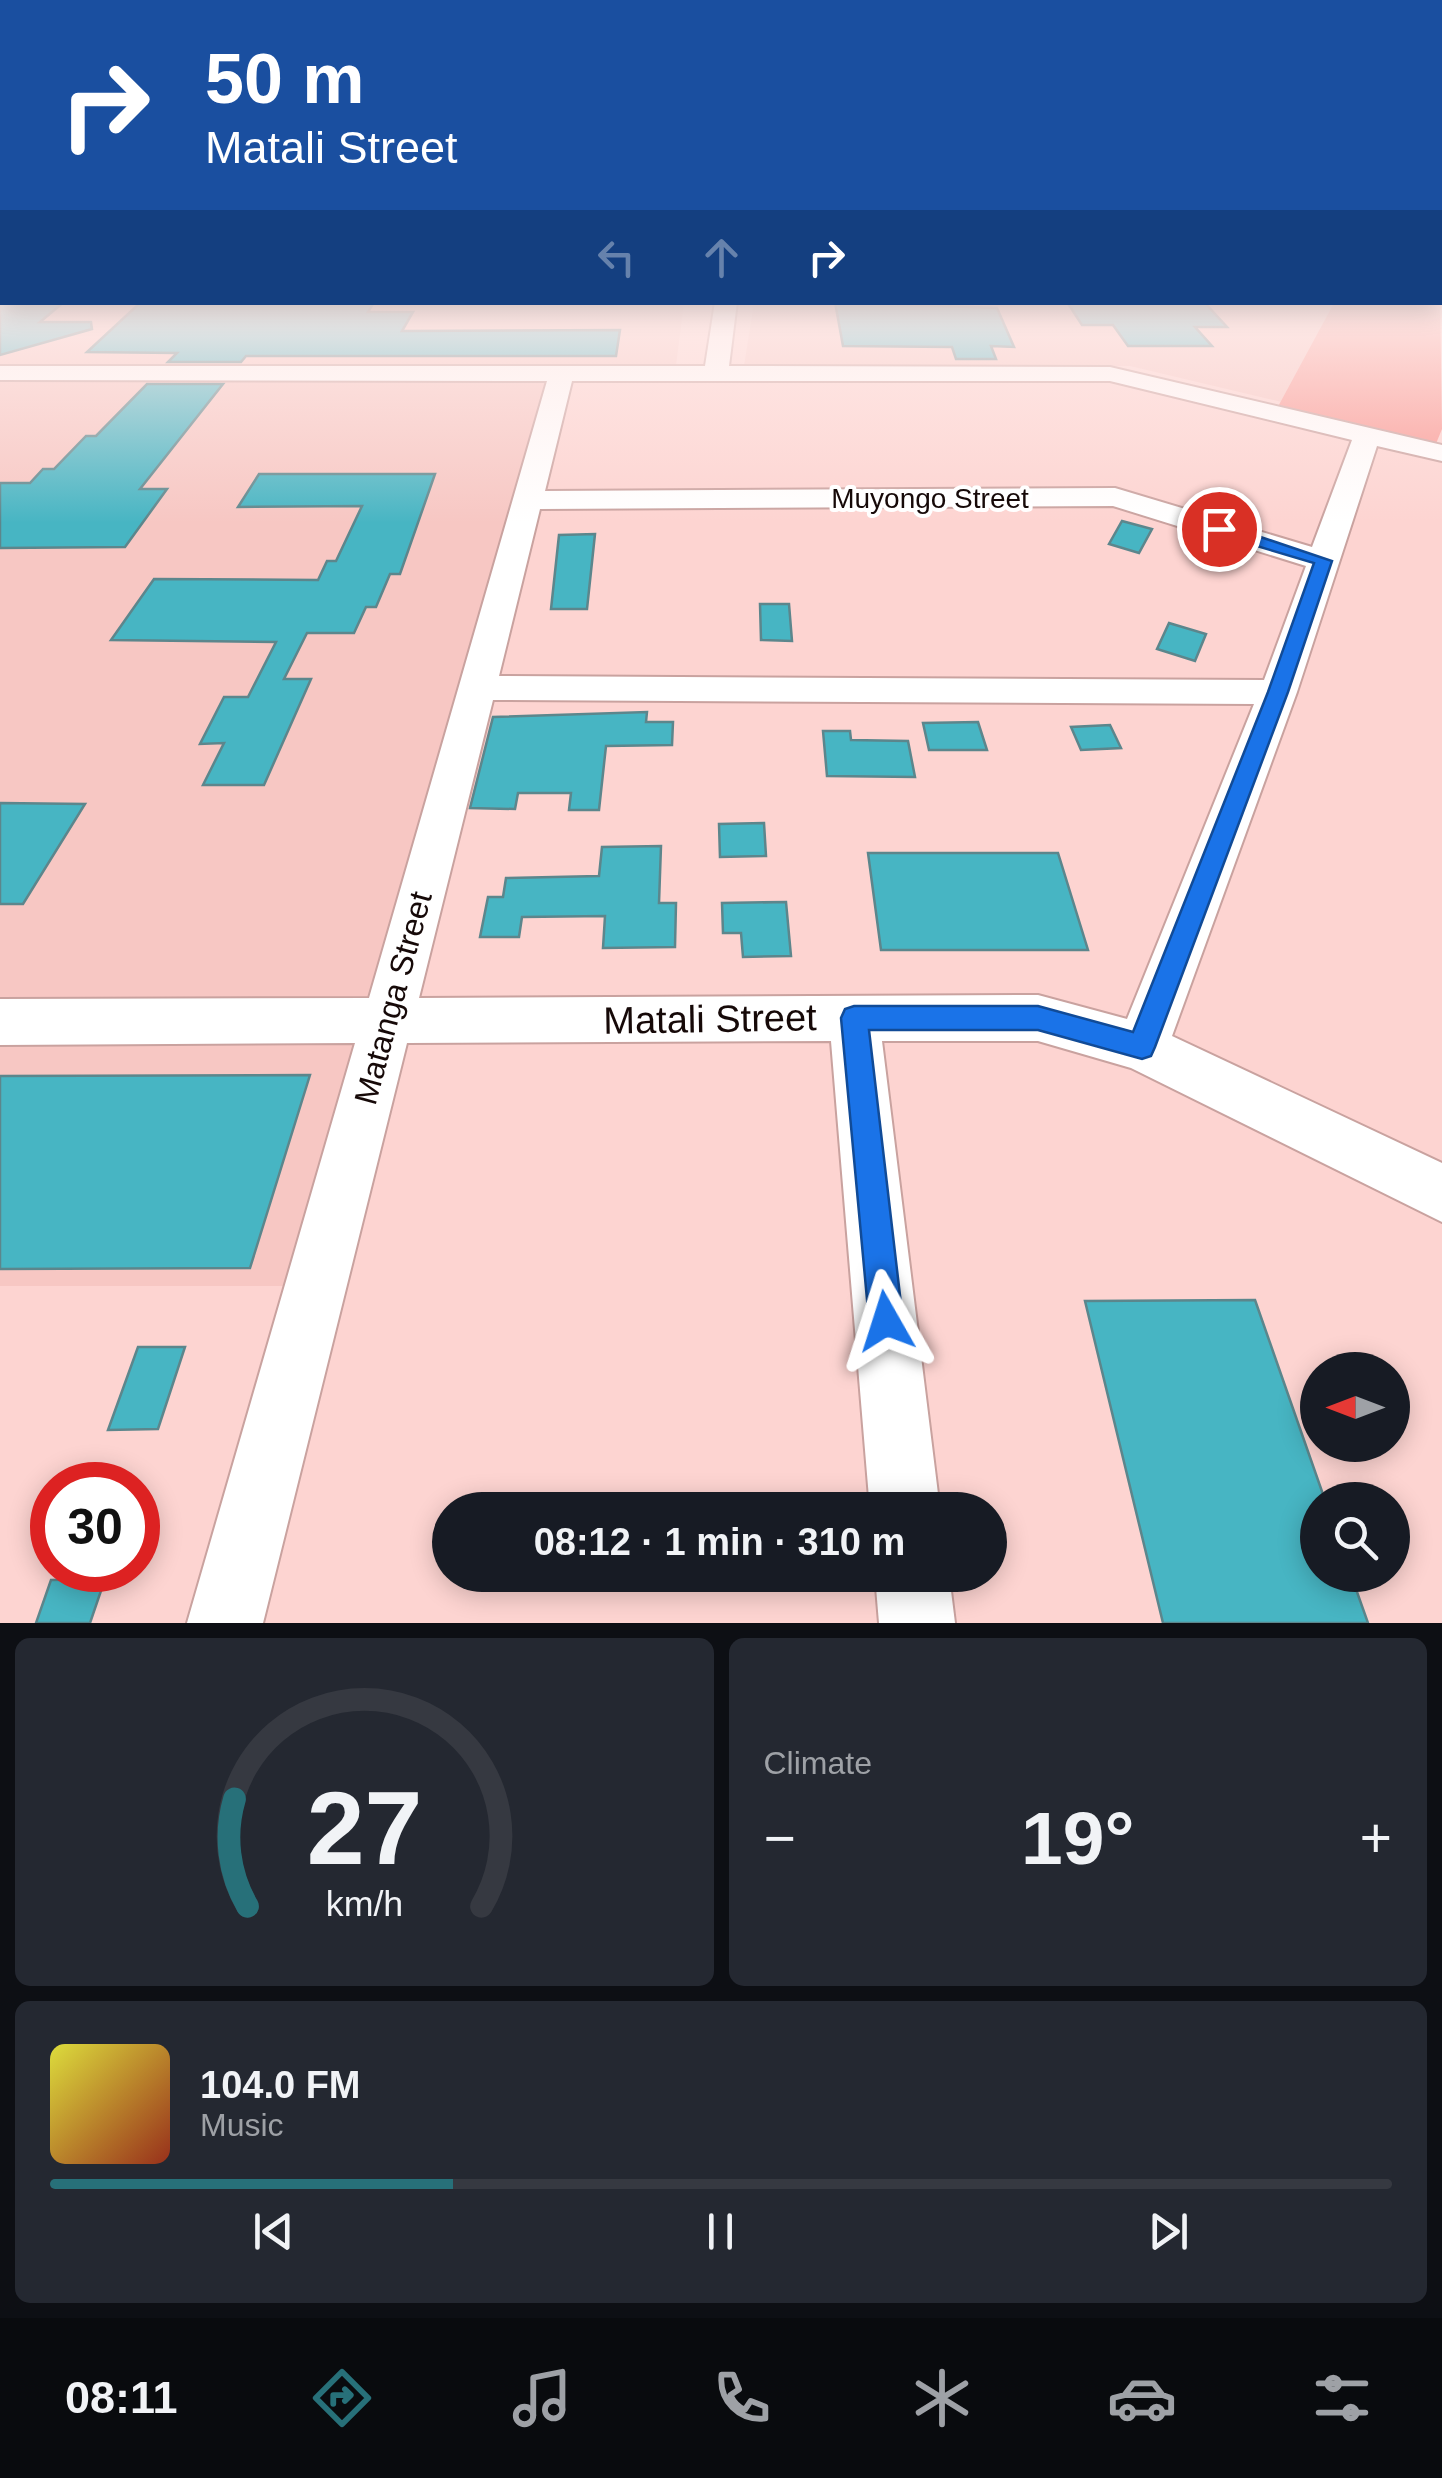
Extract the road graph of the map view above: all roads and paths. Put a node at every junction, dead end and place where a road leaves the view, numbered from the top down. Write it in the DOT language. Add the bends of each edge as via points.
graph roads {
  1 [pos="0,373"];
  2 [pos="562,373"];
  3 [pos="716,373"];
  4 [pos="1367,436"];
  5 [pos="1442,453"];
  6 [pos="527,500"];
  7 [pos="1324,561"];
  8 [pos="476,688"];
  9 [pos="1278,692"];
  10 [pos="854,1018"];
  11 [pos="0,1022"];
  12 [pos="386,1022"];
  13 [pos="1142,1047"];
  14 [pos="1442,1192"];
  15 [pos="904,1492"];
  16 [pos="914,1592"];
  17 [pos="225,1623"];
  18 [pos="917,1623"];
  1 -- 2 [label="street"];
  2 -- 3 [label="street"];
  2 -- 6 [label="street, Matanga Street"];
  3 -- 4 [label="street" via="1110,374"];
  4 -- 5 [label="street"];
  4 -- 7 [label="street"];
  6 -- 7 [label="street, Muyongo Street" via="1115,498"];
  6 -- 8 [label="street, Matanga Street"];
  7 -- 9 [label="street"];
  8 -- 9 [label="street"];
  8 -- 12 [label="street, Matanga Street"];
  9 -- 13 [label="street"];
  10 -- 12 [label="street, Matali Street"];
  10 -- 13 [label="street, Matali Street" via="1038,1018"];
  10 -- 15 [label="street"];
  11 -- 12 [label="street, Matali Street"];
  12 -- 17 [label="street, Matanga Street"];
  13 -- 14 [label="street, Matali Street"];
  16 -- 18 [label="street"];
}
